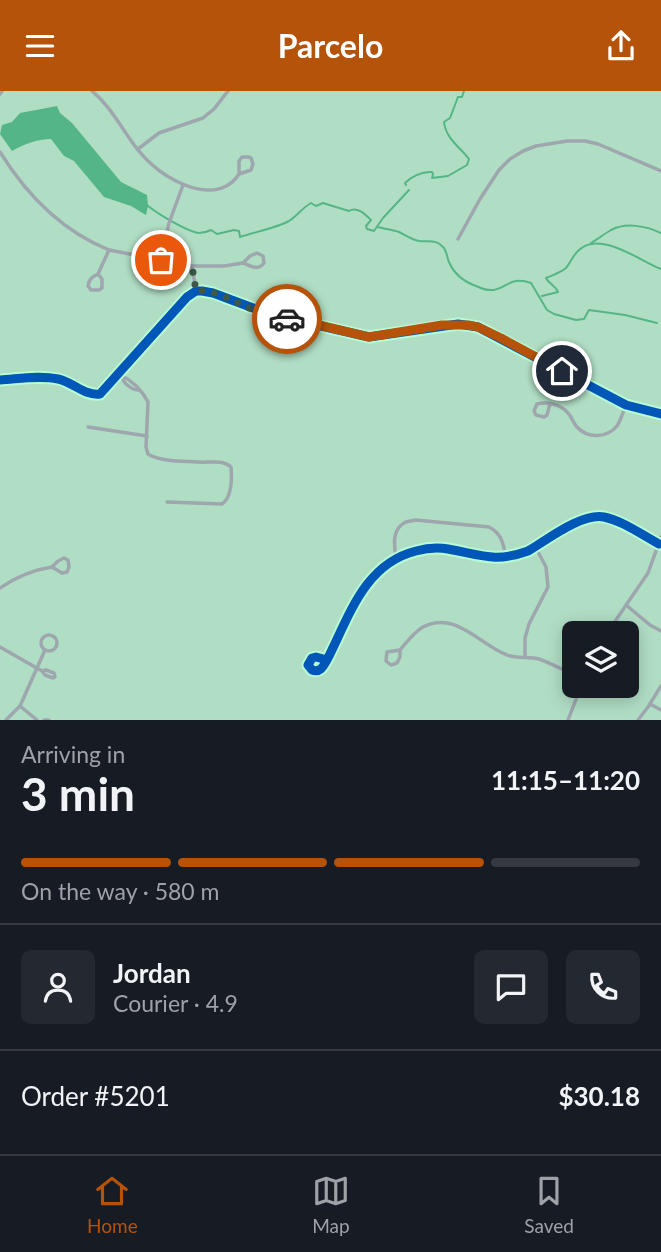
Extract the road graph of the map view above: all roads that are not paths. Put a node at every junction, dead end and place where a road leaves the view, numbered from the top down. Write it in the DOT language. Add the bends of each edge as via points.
graph roads {
  1 [pos="228,91"];
  2 [pos="96,92"];
  3 [pos="137,149"];
  4 [pos="0,152"];
  5 [pos="661,171"];
  6 [pos="239,174"];
  7 [pos="183,185"];
  8 [pos="458,239"];
  9 [pos="109,250"];
  10 [pos="161,260"];
  11 [pos="243,263"];
  12 [pos="192,266"];
  13 [pos="99,274"];
  14 [pos="196,291"];
  15 [pos="120,375"];
  16 [pos="0,380"];
  17 [pos="551,404"];
  18 [pos="626,405"];
  19 [pos="661,414"];
  20 [pos="88,427"];
  21 [pos="147,436"];
  22 [pos="167,502"];
  23 [pos="661,537"];
  24 [pos="659,544"];
  25 [pos="535,547"];
  26 [pos="397,557"];
  27 [pos="506,557"];
  28 [pos="52,567"];
  29 [pos="0,587"];
  30 [pos="626,605"];
  31 [pos="615,621"];
  32 [pos="661,631"];
  33 [pos="0,647"];
  34 [pos="45,650"];
  35 [pos="400,650"];
  36 [pos="525,657"];
  37 [pos="327,660"];
  38 [pos="40,670"];
  39 [pos="562,670"];
  40 [pos="661,686"];
  41 [pos="576,698"];
  42 [pos="650,704"];
  43 [pos="20,706"];
  44 [pos="661,710"];
  45 [pos="6,720"];
  46 [pos="37,720"];
  47 [pos="568,720"];
  48 [pos="638,720"];
  1 -- 3 [label="street" via="203,118 159,133"];
  2 -- 3 [label="street"];
  3 -- 7 [label="street"];
  4 -- 9 [label="street" via="23,185 51,213"];
  5 -- 8 [label="street" via="585,141 534,147 510,159 493,177"];
  6 -- 6 [label="street" via="240,159 251,158 251,170"];
  6 -- 7 [label="street" via="217,190"];
  7 -- 10 [label="street"];
  9 -- 10 [label="street"];
  9 -- 13 [label="street"];
  10 -- 12 [label="street"];
  11 -- 11 [label="street" via="257,253 264,258 257,268"];
  11 -- 12 [label="street"];
  12 -- 14 [label="street"];
  13 -- 13 [label="street" via="88,281 91,290 102,288"];
  14 -- 15 [label="street"];
  14 -- 18 [label="street" via="359,336 458,324 478,327"];
  15 -- 16 [label="street" via="94,395 59,379"];
  15 -- 21 [label="street" via="137,386 148,401"];
  17 -- 17 [label="street" via="537,404 536,415 547,415"];
  17 -- 18 [label="street" via="568,411 574,424 590,436 614,429"];
  18 -- 19 [label="street"];
  20 -- 21 [label="street"];
  21 -- 22 [label="street" via="150,456 224,462 231,467 229,495 222,504"];
  23 -- 24 [label="street"];
  24 -- 25 [label="street" via="612,520 596,517"];
  24 -- 30 [label="street" via="648,573"];
  25 -- 27 [label="street"];
  25 -- 36 [label="street" via="546,567 548,587 529,624"];
  26 -- 27 [label="street" via="432,548"];
  26 -- 27 [label="street" via="396,532 404,523 416,520 489,527 503,541"];
  26 -- 37 [label="street" via="365,587"];
  28 -- 28 [label="street" via="66,572 68,559 64,558"];
  28 -- 29 [label="street" via="31,571"];
  30 -- 31 [label="street"];
  30 -- 32 [label="street"];
  33 -- 38 [label="street"];
  34 -- 34 [label="street" via="55,648 54,637 42,639"];
  34 -- 38 [label="street"];
  35 -- 35 [label="street" via="387,652 387,663 397,663"];
  35 -- 36 [label="street" via="423,627 451,623 495,650"];
  36 -- 39 [label="street"];
  37 -- 37 [label="street" via="316,657 308,665 320,670"];
  38 -- 43 [label="street"];
  40 -- 42 [label="street"];
  41 -- 47 [label="street"];
  42 -- 44 [label="street"];
  42 -- 48 [label="street"];
  43 -- 45 [label="street"];
  43 -- 46 [label="street"];
}
